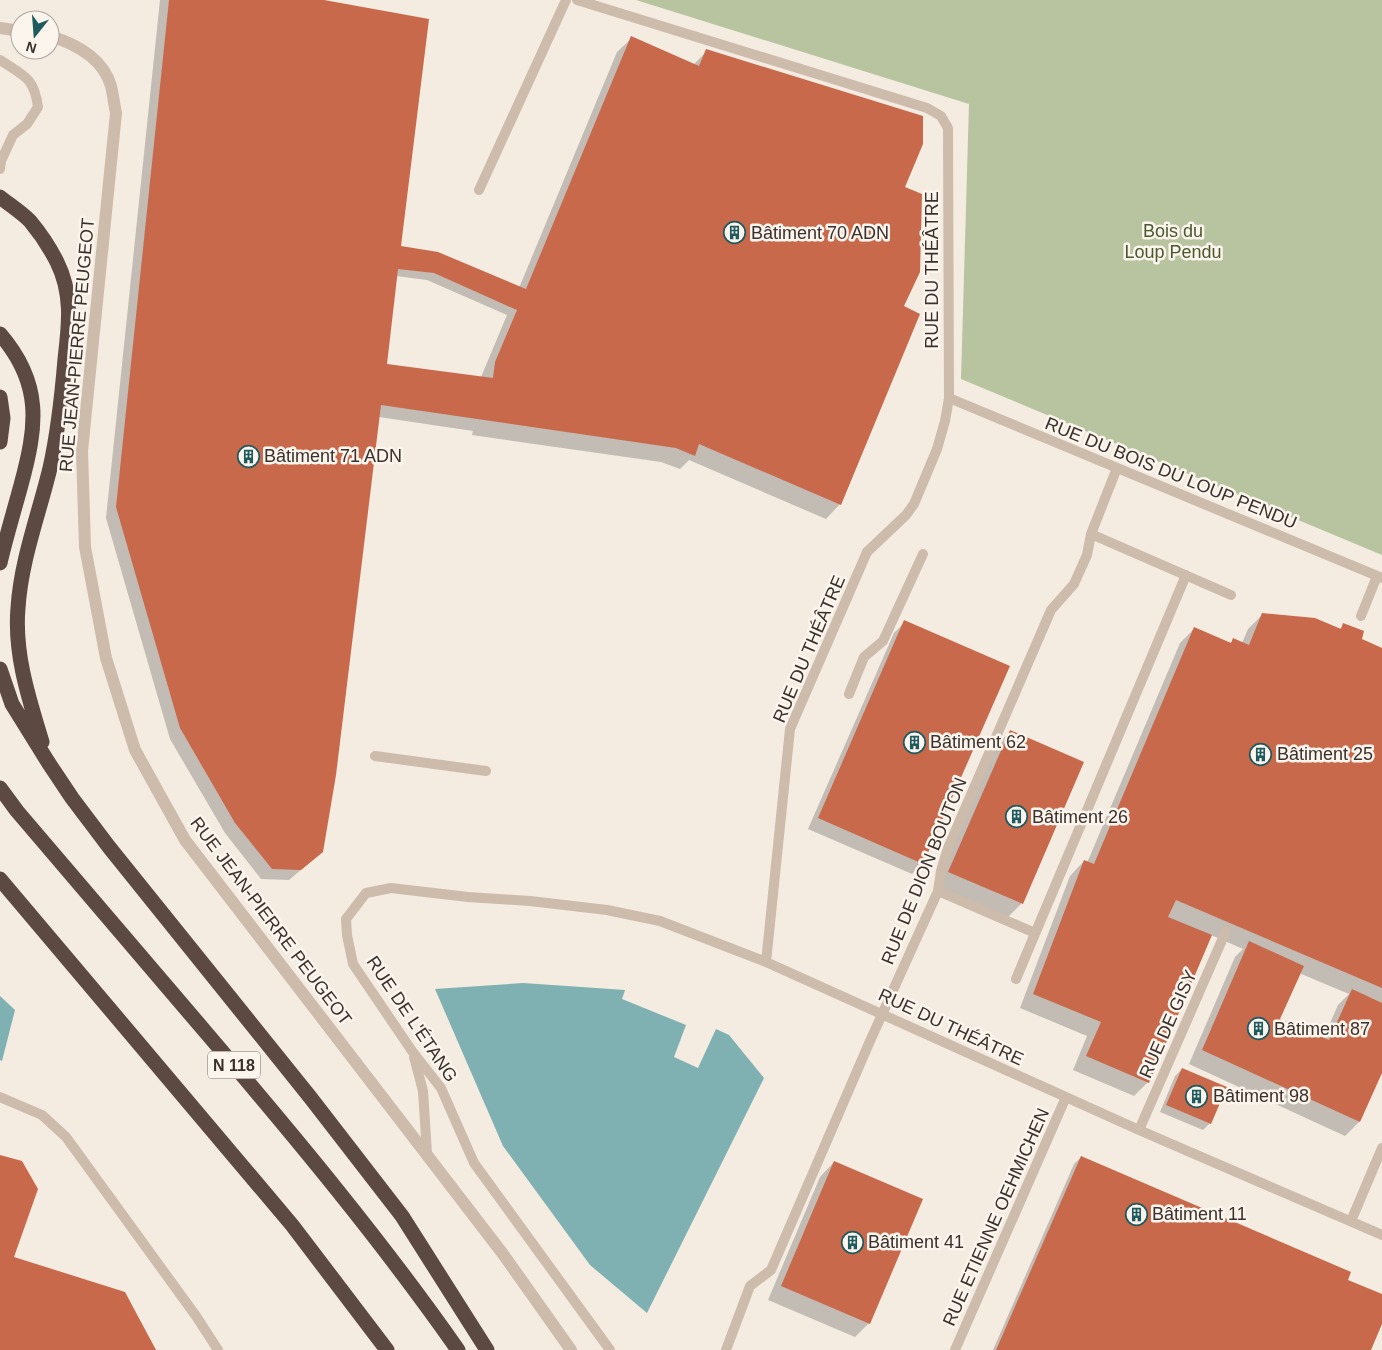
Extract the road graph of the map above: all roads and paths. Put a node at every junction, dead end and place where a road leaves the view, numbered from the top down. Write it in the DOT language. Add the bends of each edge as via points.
graph roads {
  1 [pos="566,0"];
  2 [pos="577,0"];
  3 [pos="60,40"];
  4 [pos="0,60"];
  5 [pos="0,169"];
  6 [pos="479,190"];
  7 [pos="0,197"];
  8 [pos="0,334"];
  9 [pos="0,397"];
  10 [pos="949,398"];
  11 [pos="0,442"];
  12 [pos="1117,468"];
  13 [pos="1091,534"];
  14 [pos="923,554"];
  15 [pos="0,563"];
  16 [pos="1186,575"];
  17 [pos="1380,577"];
  18 [pos="1232,595"];
  19 [pos="1361,616"];
  20 [pos="0,669"];
  21 [pos="849,694"];
  22 [pos="375,756"];
  23 [pos="48,762"];
  24 [pos="486,771"];
  25 [pos="0,788"];
  26 [pos="0,879"];
  27 [pos="938,892"];
  28 [pos="1226,931"];
  29 [pos="1035,933"];
  30 [pos="766,962"];
  31 [pos="1016,979"];
  32 [pos="882,1014"];
  33 [pos="412,1051"];
  34 [pos="0,1097"];
  35 [pos="1066,1097"];
  36 [pos="1139,1130"];
  37 [pos="1382,1148"];
  38 [pos="427,1154"];
  39 [pos="1351,1221"];
  40 [pos="1382,1235"];
  41 [pos="218,1350"];
  42 [pos="387,1350"];
  43 [pos="458,1350"];
  44 [pos="487,1350"];
  45 [pos="571,1350"];
  46 [pos="610,1350"];
  47 [pos="726,1350"];
  48 [pos="955,1350"];
  1 -- 6 [label="lane"];
  2 -- 10 [label="lane, RUE DU THÉÂTRE" via="927,108 941,116 948,128"];
  3 -- 38 [label="street, RUE JEAN-PIERRE PEUGEOT" via="76,46 99,63 110,84 116,113 83,460 87,556 106,658 135,750 185,840"];
  4 -- 5 [label="lane" via="29,79 36,93 38,108 14,135"];
  7 -- 23 [label="highway" via="29,221 46,243 58,264 67,291 70,317 60,411 50,467 24,565 18,608 17,638 22,670"];
  8 -- 15 [label="highway" via="24,370 34,421 31,446"];
  9 -- 11 [label="highway" via="3,418"];
  10 -- 12 [label="lane, RUE DU BOIS DU LOUP PENDU"];
  10 -- 30 [label="lane, RUE DU THÉÂTRE" via="937,449 914,504 867,552 790,729"];
  12 -- 13 [label="lane, RUE DE DION BOUTON"];
  12 -- 17 [label="lane, RUE DU BOIS DU LOUP PENDU"];
  13 -- 16 [label="lane"];
  13 -- 27 [label="lane, RUE DE DION BOUTON" via="1087,555 1074,584 1051,610 948,848"];
  14 -- 21 [label="lane" via="883,641 864,658"];
  16 -- 18 [label="lane"];
  16 -- 29 [label="lane"];
  17 -- 19 [label="lane"];
  20 -- 23 [label="highway" via="12,704"];
  22 -- 24 [label="lane"];
  23 -- 44 [label="highway" via="109,847 402,1216"];
  25 -- 43 [label="highway, N 118" via="281,1121 375,1238"];
  26 -- 42 [label="highway" via="292,1225"];
  27 -- 29 [label="lane"];
  27 -- 32 [label="lane, RUE DE DION BOUTON"];
  28 -- 36 [label="lane, RUE DE GISY"];
  29 -- 31 [label="lane"];
  30 -- 32 [label="lane, RUE DU THÉÂTRE"];
  30 -- 33 [label="lane, RUE DE L'ÉTANG" via="660,920 607,910 391,888 366,893 346,919 353,964"];
  32 -- 35 [label="lane, RUE DU THÉÂTRE"];
  32 -- 47 [label="lane, RUE DE DION BOUTON" via="771,1270 750,1286"];
  33 -- 38 [label="lane" via="423,1092"];
  33 -- 46 [label="lane, RUE DE L'ÉTANG" via="441,1088 474,1163"];
  34 -- 41 [label="lane" via="42,1116 66,1137"];
  35 -- 36 [label="lane, RUE DU THÉÂTRE"];
  35 -- 48 [label="lane, RUE ETIENNE OEHMICHEN"];
  36 -- 39 [label="lane, RUE DU THÉÂTRE"];
  37 -- 39 [label="lane"];
  38 -- 45 [label="street, RUE JEAN-PIERRE PEUGEOT"];
  39 -- 40 [label="lane, RUE DU THÉÂTRE"];
}
